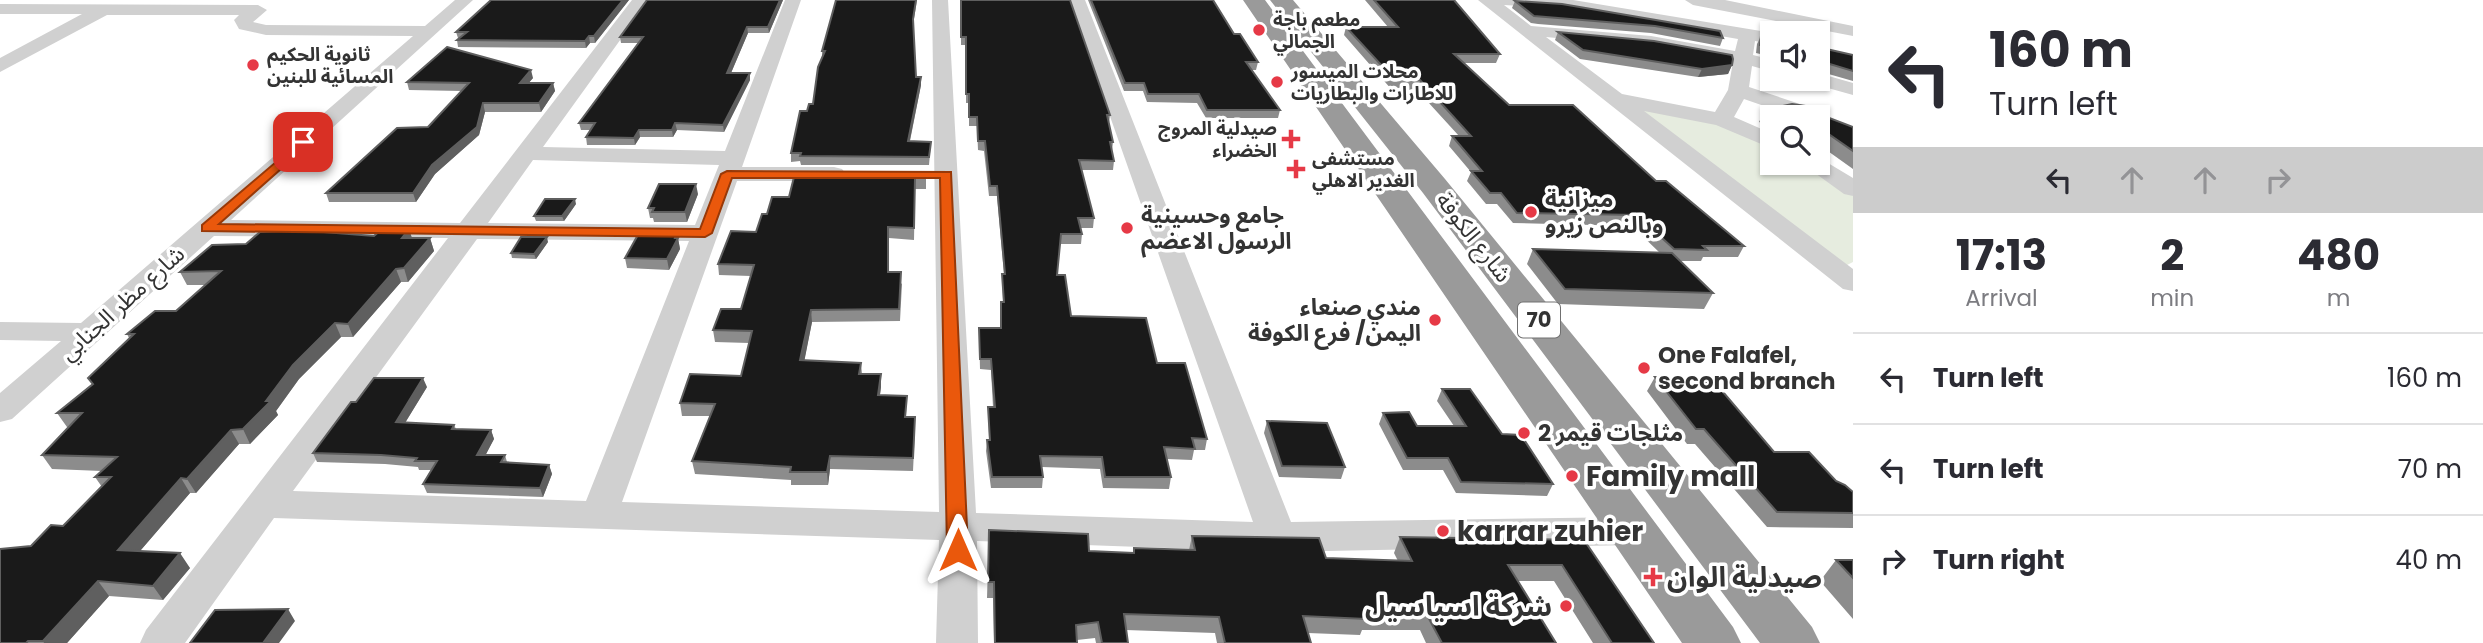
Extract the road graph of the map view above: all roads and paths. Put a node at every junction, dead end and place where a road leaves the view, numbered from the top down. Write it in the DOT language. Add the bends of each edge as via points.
graph roads {
  1 [pos="274,0"];
  2 [pos="466,0"];
  3 [pos="641,0"];
  4 [pos="793,0"];
  5 [pos="940,0"];
  6 [pos="1077,0"];
  7 [pos="1254,0"];
  8 [pos="1282,0"];
  9 [pos="1486,0"];
  10 [pos="1499,0"];
  11 [pos="1693,0"];
  12 [pos="0,9"];
  13 [pos="1750,9"];
  14 [pos="102,10"];
  15 [pos="258,10"];
  16 [pos="429,31"];
  17 [pos="1526,31"];
  18 [pos="1853,32"];
  19 [pos="1747,33"];
  20 [pos="1760,36"];
  21 [pos="1743,58"];
  22 [pos="1760,63"];
  23 [pos="0,66"];
  24 [pos="1830,83"];
  25 [pos="1853,89"];
  26 [pos="1738,90"];
  27 [pos="1615,99"];
  28 [pos="1781,105"];
  29 [pos="1722,120"];
  30 [pos="1760,136"];
  31 [pos="1355,140"];
  32 [pos="526,153"];
  33 [pos="731,166"];
  34 [pos="1422,171"];
  35 [pos="1830,173"];
  36 [pos="850,174"];
  37 [pos="1853,190"];
  38 [pos="1415,224"];
  39 [pos="207,228"];
  40 [pos="468,231"];
  41 [pos="705,233"];
  42 [pos="1488,255"];
  43 [pos="1851,278"];
  44 [pos="0,331"];
  45 [pos="90,332"];
  46 [pos="0,411"];
  47 [pos="264,504"];
  48 [pos="599,515"];
  49 [pos="958,527"];
  50 [pos="1632,531"];
  51 [pos="1278,537"];
  52 [pos="160,643"];
  53 [pos="957,643"];
  54 [pos="1713,643"];
  55 [pos="1792,643"];
  1 -- 15 [label="street"];
  2 -- 16 [label="street, شارع مظر الجنابي"];
  3 -- 32 [label="street"];
  4 -- 33 [label="street"];
  5 -- 49 [label="street" via="933,175"];
  6 -- 51 [label="street"];
  7 -- 31 [label="highway, شارع الكوفة / 70"];
  8 -- 34 [label="highway, شارع الكوفة / 70"];
  9 -- 17 [label="street"];
  10 -- 19 [label="street" via="1560,3"];
  11 -- 13 [label="street"];
  12 -- 14 [label="street"];
  13 -- 18 [label="street"];
  13 -- 19 [label="street"];
  14 -- 15 [label="street"];
  14 -- 23 [label="street"];
  15 -- 16 [label="street" via="243,20 245,25 266,30"];
  16 -- 39 [label="street, شارع مظر الجنابي"];
  17 -- 21 [label="street" via="1603,34"];
  17 -- 27 [label="street"];
  19 -- 20 [label="street"];
  19 -- 21 [label="street"];
  21 -- 22 [label="street"];
  21 -- 26 [label="street"];
  24 -- 25 [label="street"];
  26 -- 28 [label="street"];
  26 -- 29 [label="street"];
  27 -- 29 [label="street"];
  27 -- 43 [label="street"];
  29 -- 30 [label="street"];
  31 -- 34 [label="highway" via="1403,180 1419,180"];
  31 -- 38 [label="highway, شارع الكوفة / 70"];
  32 -- 33 [label="street"];
  32 -- 40 [label="street"];
  33 -- 36 [label="street"];
  33 -- 41 [label="street"];
  34 -- 42 [label="highway, شارع الكوفة / 70"];
  35 -- 37 [label="street"];
  38 -- 42 [label="highway" via="1414,212 1438,213 1466,242"];
  38 -- 50 [label="highway, شارع الكوفة / 70"];
  39 -- 40 [label="street"];
  39 -- 45 [label="street, شارع مظر الجنابي"];
  40 -- 41 [label="street"];
  40 -- 47 [label="street"];
  41 -- 48 [label="street"];
  42 -- 55 [label="highway, شارع الكوفة / 70"];
  44 -- 45 [label="street"];
  45 -- 46 [label="street, شارع مظر الجنابي"];
  47 -- 48 [label="street"];
  47 -- 52 [label="street"];
  48 -- 49 [label="street"];
  49 -- 51 [label="street"];
  49 -- 53 [label="street"];
  50 -- 51 [label="street"];
  50 -- 54 [label="highway, شارع الكوفة / 70"];
}
